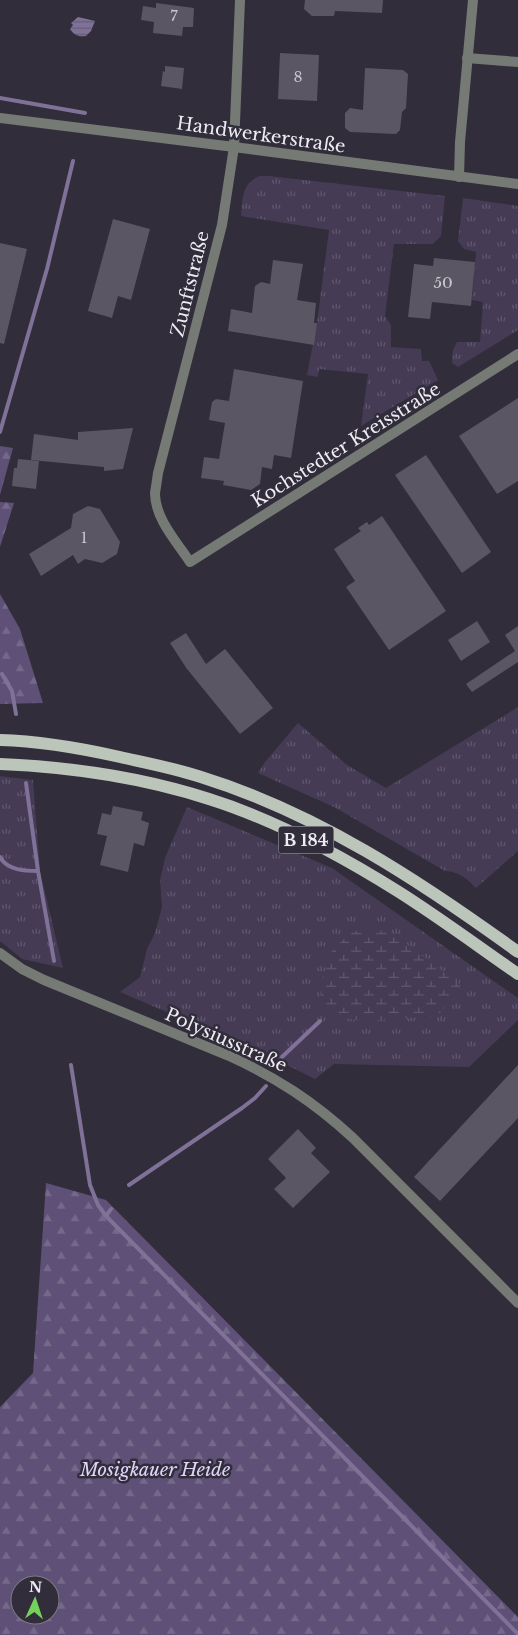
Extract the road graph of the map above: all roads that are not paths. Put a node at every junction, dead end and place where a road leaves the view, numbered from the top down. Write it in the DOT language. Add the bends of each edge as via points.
graph roads {
  1 [pos="240,0"];
  2 [pos="473,0"];
  3 [pos="467,58"];
  4 [pos="518,62"];
  5 [pos="0,118"];
  6 [pos="234,147"];
  7 [pos="458,177"];
  8 [pos="518,184"];
  9 [pos="518,354"];
  10 [pos="190,562"];
  11 [pos="0,740"];
  12 [pos="0,764"];
  13 [pos="518,952"];
  14 [pos="0,953"];
  15 [pos="518,974"];
  16 [pos="518,1303"];
  1 -- 6 [label="street, Zunftstraße"];
  2 -- 3 [label="street"];
  3 -- 4 [label="street"];
  3 -- 7 [label="street"];
  5 -- 6 [label="street, Handwerkerstraße"];
  6 -- 7 [label="street, Handwerkerstraße"];
  6 -- 10 [label="street, Zunftstraße" via="222,225 155,494 157,509"];
  7 -- 8 [label="street, Handwerkerstraße"];
  9 -- 10 [label="street, Kochstedter Kreisstraße"];
  11 -- 13 [label="main road, B 184" via="52,744 150,763 250,795 308,820 395,868"];
  12 -- 15 [label="main road, B 184" via="121,776 210,799 257,817 310,842 400,893"];
  14 -- 16 [label="street, Polysiusstraße" via="22,969 242,1062 299,1093 353,1138"];
}
